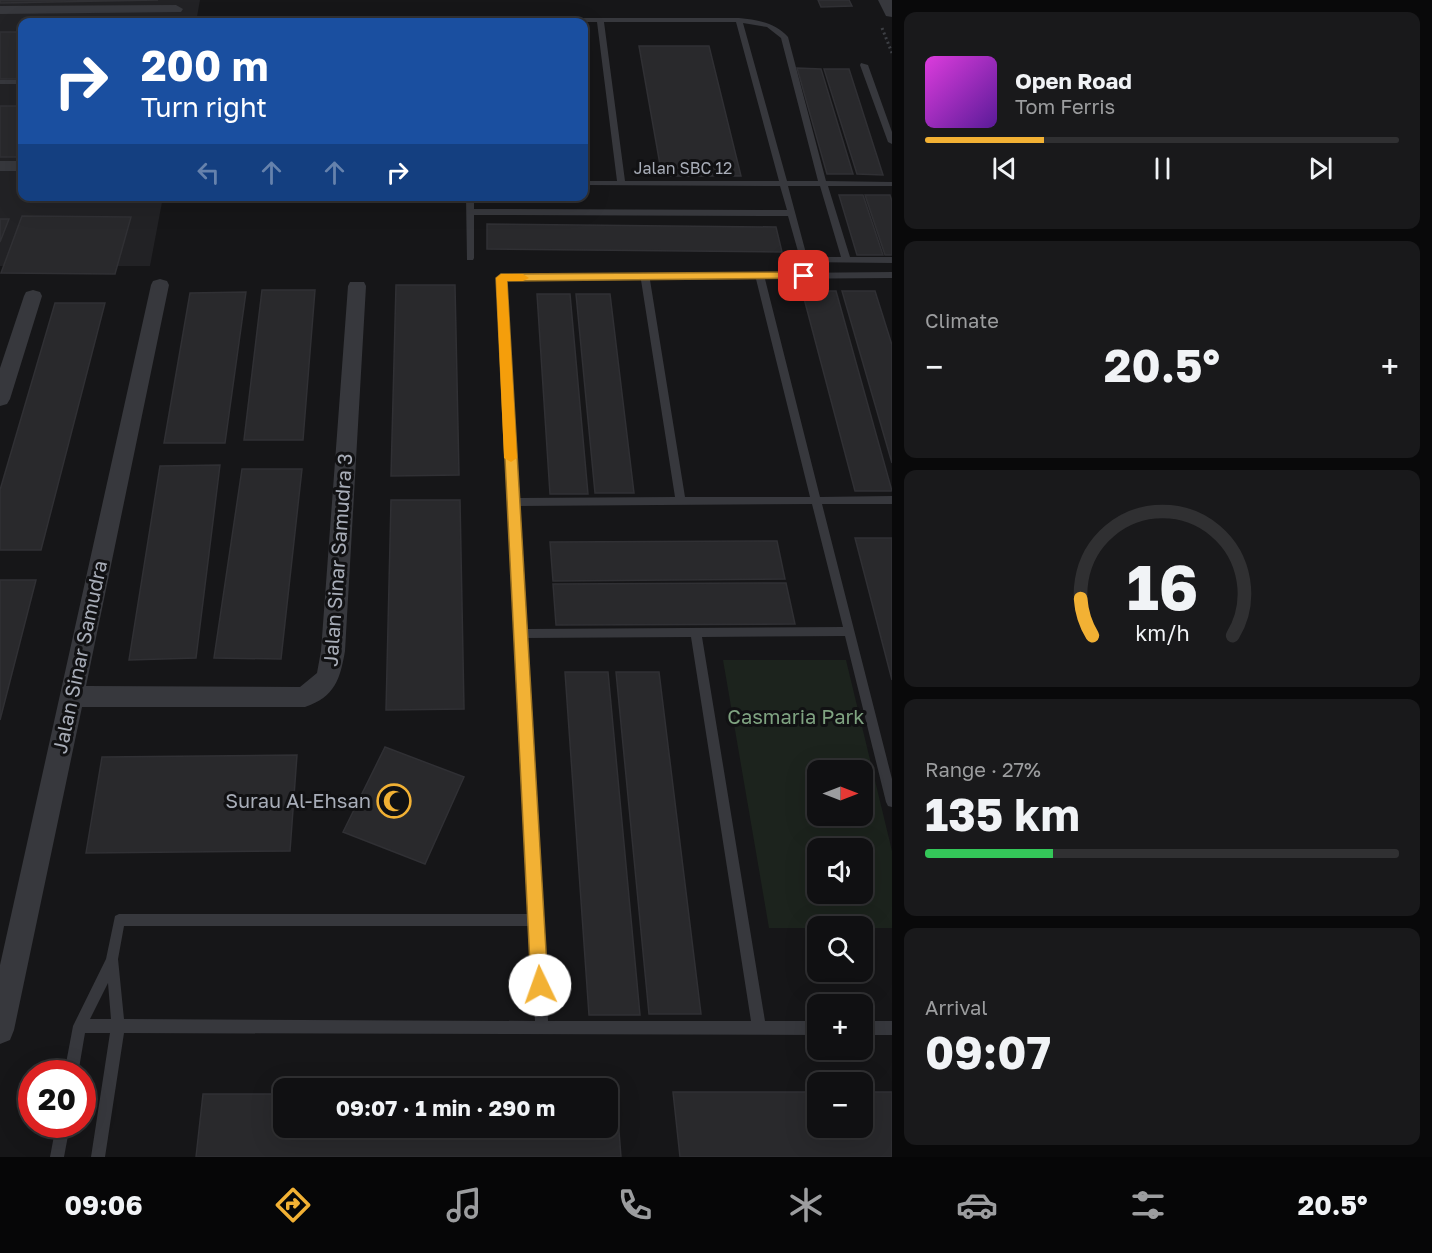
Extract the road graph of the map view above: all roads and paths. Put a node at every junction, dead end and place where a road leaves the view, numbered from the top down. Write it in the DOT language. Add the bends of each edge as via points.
graph roads {
  1 [pos="0,10"];
  2 [pos="176,10"];
  3 [pos="588,20"];
  4 [pos="600,20"];
  5 [pos="739,20"];
  6 [pos="864,65"];
  7 [pos="0,82"];
  8 [pos="18,82"];
  9 [pos="892,142"];
  10 [pos="0,166"];
  11 [pos="18,166"];
  12 [pos="588,183"];
  13 [pos="621,183"];
  14 [pos="783,184"];
  15 [pos="823,184"];
  16 [pos="892,184"];
  17 [pos="470,201"];
  18 [pos="470,212"];
  19 [pos="791,213"];
  20 [pos="470,258"];
  21 [pos="846,259"];
  22 [pos="892,260"];
  23 [pos="892,275"];
  24 [pos="760,276"];
  25 [pos="645,277"];
  26 [pos="160,285"];
  27 [pos="357,286"];
  28 [pos="33,296"];
  29 [pos="0,399"];
  30 [pos="816,500"];
  31 [pos="892,500"];
  32 [pos="681,501"];
  33 [pos="513,502"];
  34 [pos="849,631"];
  35 [pos="696,633"];
  36 [pos="520,634"];
  37 [pos="71,696"];
  38 [pos="892,802"];
  39 [pos="536,920"];
  40 [pos="112,959"];
  41 [pos="80,1026"];
  42 [pos="118,1026"];
  43 [pos="759,1028"];
  44 [pos="807,1028"];
  45 [pos="873,1028"];
  46 [pos="892,1028"];
  47 [pos="542,1029"];
  48 [pos="0,1030"];
  49 [pos="74,1060"];
  50 [pos="61,1138"];
  51 [pos="57,1157"];
  52 [pos="98,1157"];
  1 -- 2 [label="street"];
  3 -- 4 [label="lane"];
  4 -- 5 [label="lane"];
  4 -- 13 [label="lane"];
  5 -- 14 [label="lane"];
  5 -- 15 [label="lane" via="763,23 784,37"];
  6 -- 9 [label="lane"];
  7 -- 8 [label="lane"];
  10 -- 11 [label="street"];
  12 -- 13 [label="lane, Jalan SBC 12"];
  13 -- 14 [label="lane, Jalan SBC 12"];
  14 -- 15 [label="lane, Jalan SBC 12"];
  14 -- 19 [label="lane"];
  15 -- 16 [label="lane, Jalan SBC 12"];
  15 -- 21 [label="lane"];
  17 -- 18 [label="lane"];
  18 -- 19 [label="lane"];
  18 -- 20 [label="lane"];
  19 -- 21 [label="lane" via="804,260"];
  21 -- 22 [label="lane"];
  23 -- 24 [label="lane"];
  24 -- 25 [label="lane"];
  24 -- 30 [label="lane"];
  25 -- 32 [label="lane"];
  25 -- 33 [label="lane" via="501,278"];
  26 -- 37 [label="street, Jalan Sinar Samudra"];
  27 -- 37 [label="street, Jalan Sinar Samudra 3" via="334,639 328,678 305,697"];
  28 -- 29 [label="street"];
  30 -- 31 [label="lane"];
  30 -- 32 [label="lane"];
  30 -- 34 [label="lane"];
  32 -- 33 [label="lane"];
  33 -- 36 [label="lane"];
  34 -- 35 [label="lane"];
  34 -- 38 [label="lane"];
  35 -- 36 [label="lane"];
  35 -- 43 [label="lane"];
  36 -- 39 [label="lane"];
  37 -- 48 [label="street, Jalan Sinar Samudra"];
  39 -- 40 [label="lane" via="119,920"];
  39 -- 47 [label="lane"];
  40 -- 41 [label="lane"];
  40 -- 42 [label="lane"];
  41 -- 42 [label="lane"];
  41 -- 49 [label="lane"];
  42 -- 47 [label="lane"];
  42 -- 52 [label="lane"];
  43 -- 44 [label="lane"];
  43 -- 47 [label="lane"];
  45 -- 46 [label="lane"];
  50 -- 51 [label="lane"];
}
